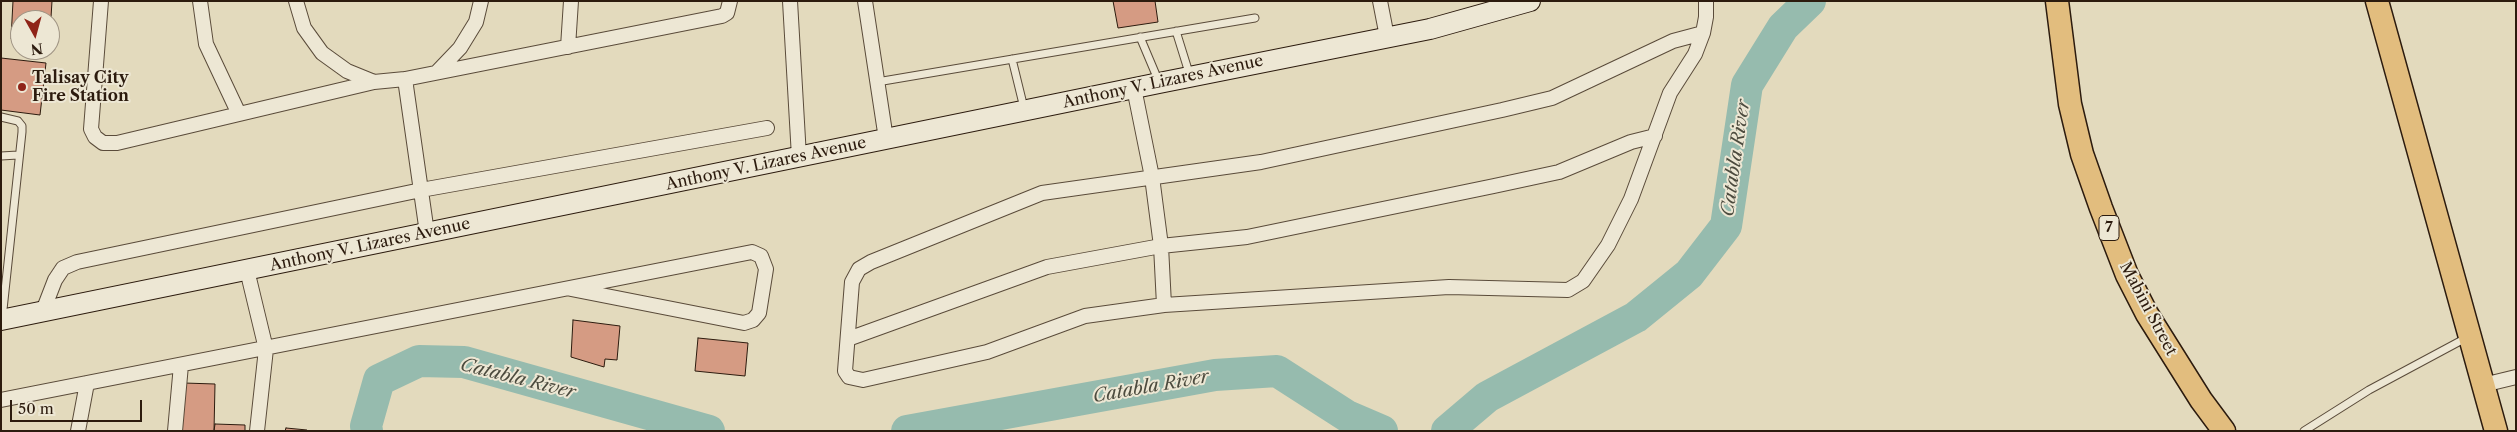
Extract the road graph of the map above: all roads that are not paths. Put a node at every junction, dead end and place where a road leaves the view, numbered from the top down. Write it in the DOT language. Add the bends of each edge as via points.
graph roads {
  1 [pos="101,1"];
  2 [pos="200,1"];
  3 [pos="296,1"];
  4 [pos="481,1"];
  5 [pos="571,1"];
  6 [pos="730,1"];
  7 [pos="790,1"];
  8 [pos="865,1"];
  9 [pos="1380,1"];
  10 [pos="1530,1"];
  11 [pos="1706,1"];
  12 [pos="2057,1"];
  13 [pos="2377,1"];
  14 [pos="1255,18"];
  15 [pos="1176,31"];
  16 [pos="1703,33"];
  17 [pos="1140,37"];
  18 [pos="1387,37"];
  19 [pos="568,47"];
  20 [pos="1012,59"];
  21 [pos="438,71"];
  22 [pos="1190,76"];
  23 [pos="404,79"];
  24 [pos="374,82"];
  25 [pos="877,82"];
  26 [pos="1159,83"];
  27 [pos="1134,88"];
  28 [pos="1025,110"];
  29 [pos="238,112"];
  30 [pos="1,117"];
  31 [pos="767,128"];
  32 [pos="1655,136"];
  33 [pos="886,139"];
  34 [pos="18,155"];
  35 [pos="1,156"];
  36 [pos="799,157"];
  37 [pos="1152,177"];
  38 [pos="421,190"];
  39 [pos="427,233"];
  40 [pos="1161,246"];
  41 [pos="246,270"];
  42 [pos="3,282"];
  43 [pos="571,289"];
  44 [pos="1164,305"];
  45 [pos="42,311"];
  46 [pos="2,320"];
  47 [pos="2470,336"];
  48 [pos="848,339"];
  49 [pos="266,349"];
  50 [pos="181,365"];
  51 [pos="2516,377"];
  52 [pos="87,383"];
  53 [pos="2484,385"];
  54 [pos="1,400"];
  55 [pos="78,431"];
  56 [pos="175,431"];
  57 [pos="257,431"];
  58 [pos="2224,431"];
  59 [pos="2304,431"];
  60 [pos="2496,431"];
  1 -- 29 [label="street" via="91,129 95,138 103,143 116,142"];
  2 -- 29 [label="street" via="206,44"];
  3 -- 24 [label="street" via="304,28 322,53 347,72"];
  4 -- 21 [label="street" via="476,22 468,36"];
  5 -- 19 [label="street"];
  6 -- 19 [label="street" via="727,13 722,16"];
  7 -- 36 [label="street"];
  8 -- 25 [label="street"];
  9 -- 18 [label="street"];
  10 -- 18 [label="main road, Anthony V. Lizares Avenue" via="1430,29"];
  11 -- 16 [label="street"];
  12 -- 58 [label="main road, Mabini Street / 7" via="2070,104 2082,154 2101,208 2147,314"];
  13 -- 47 [label="main road"];
  14 -- 15 [label="lane"];
  15 -- 17 [label="lane"];
  15 -- 22 [label="lane"];
  16 -- 32 [label="street" via="1695,54 1670,93"];
  16 -- 37 [label="street" via="1673,41 1552,98 1261,162"];
  17 -- 20 [label="lane"];
  17 -- 26 [label="lane"];
  18 -- 22 [label="main road, Anthony V. Lizares Avenue"];
  19 -- 21 [label="street"];
  20 -- 25 [label="lane"];
  20 -- 28 [label="lane"];
  21 -- 23 [label="street"];
  22 -- 26 [label="main road, Anthony V. Lizares Avenue"];
  23 -- 24 [label="street"];
  23 -- 38 [label="street"];
  24 -- 29 [label="street"];
  25 -- 33 [label="street"];
  26 -- 27 [label="main road, Anthony V. Lizares Avenue"];
  27 -- 28 [label="main road, Anthony V. Lizares Avenue"];
  27 -- 37 [label="street"];
  28 -- 33 [label="main road, Anthony V. Lizares Avenue"];
  30 -- 34 [label="lane" via="22,126"];
  31 -- 38 [label="street"];
  32 -- 40 [label="street" via="1631,142 1559,172 1248,237"];
  32 -- 44 [label="street" via="1631,199 1608,245 1583,281 1568,290 1450,288"];
  33 -- 36 [label="main road, Anthony V. Lizares Avenue"];
  34 -- 35 [label="lane"];
  34 -- 42 [label="lane"];
  36 -- 39 [label="main road, Anthony V. Lizares Avenue"];
  37 -- 40 [label="street"];
  37 -- 48 [label="street" via="1042,193 871,262 859,269 852,282"];
  38 -- 39 [label="street"];
  38 -- 45 [label="street" via="77,262 63,268"];
  39 -- 41 [label="main road, Anthony V. Lizares Avenue"];
  40 -- 44 [label="street"];
  40 -- 48 [label="street" via="1046,267"];
  41 -- 45 [label="main road, Anthony V. Lizares Avenue"];
  41 -- 49 [label="street"];
  42 -- 46 [label="lane"];
  43 -- 43 [label="street" via="744,322 753,320 759,313 766,268 761,256 752,252"];
  43 -- 49 [label="street"];
  44 -- 48 [label="street" via="1085,316 987,352 863,380 849,377 845,371"];
  45 -- 46 [label="main road, Anthony V. Lizares Avenue"];
  47 -- 53 [label="main road"];
  47 -- 59 [label="lane" via="2369,390"];
  49 -- 50 [label="street"];
  49 -- 57 [label="street"];
  50 -- 52 [label="street"];
  50 -- 56 [label="street"];
  51 -- 53 [label="street"];
  52 -- 54 [label="street"];
  52 -- 55 [label="street"];
  53 -- 60 [label="main road"];
}
